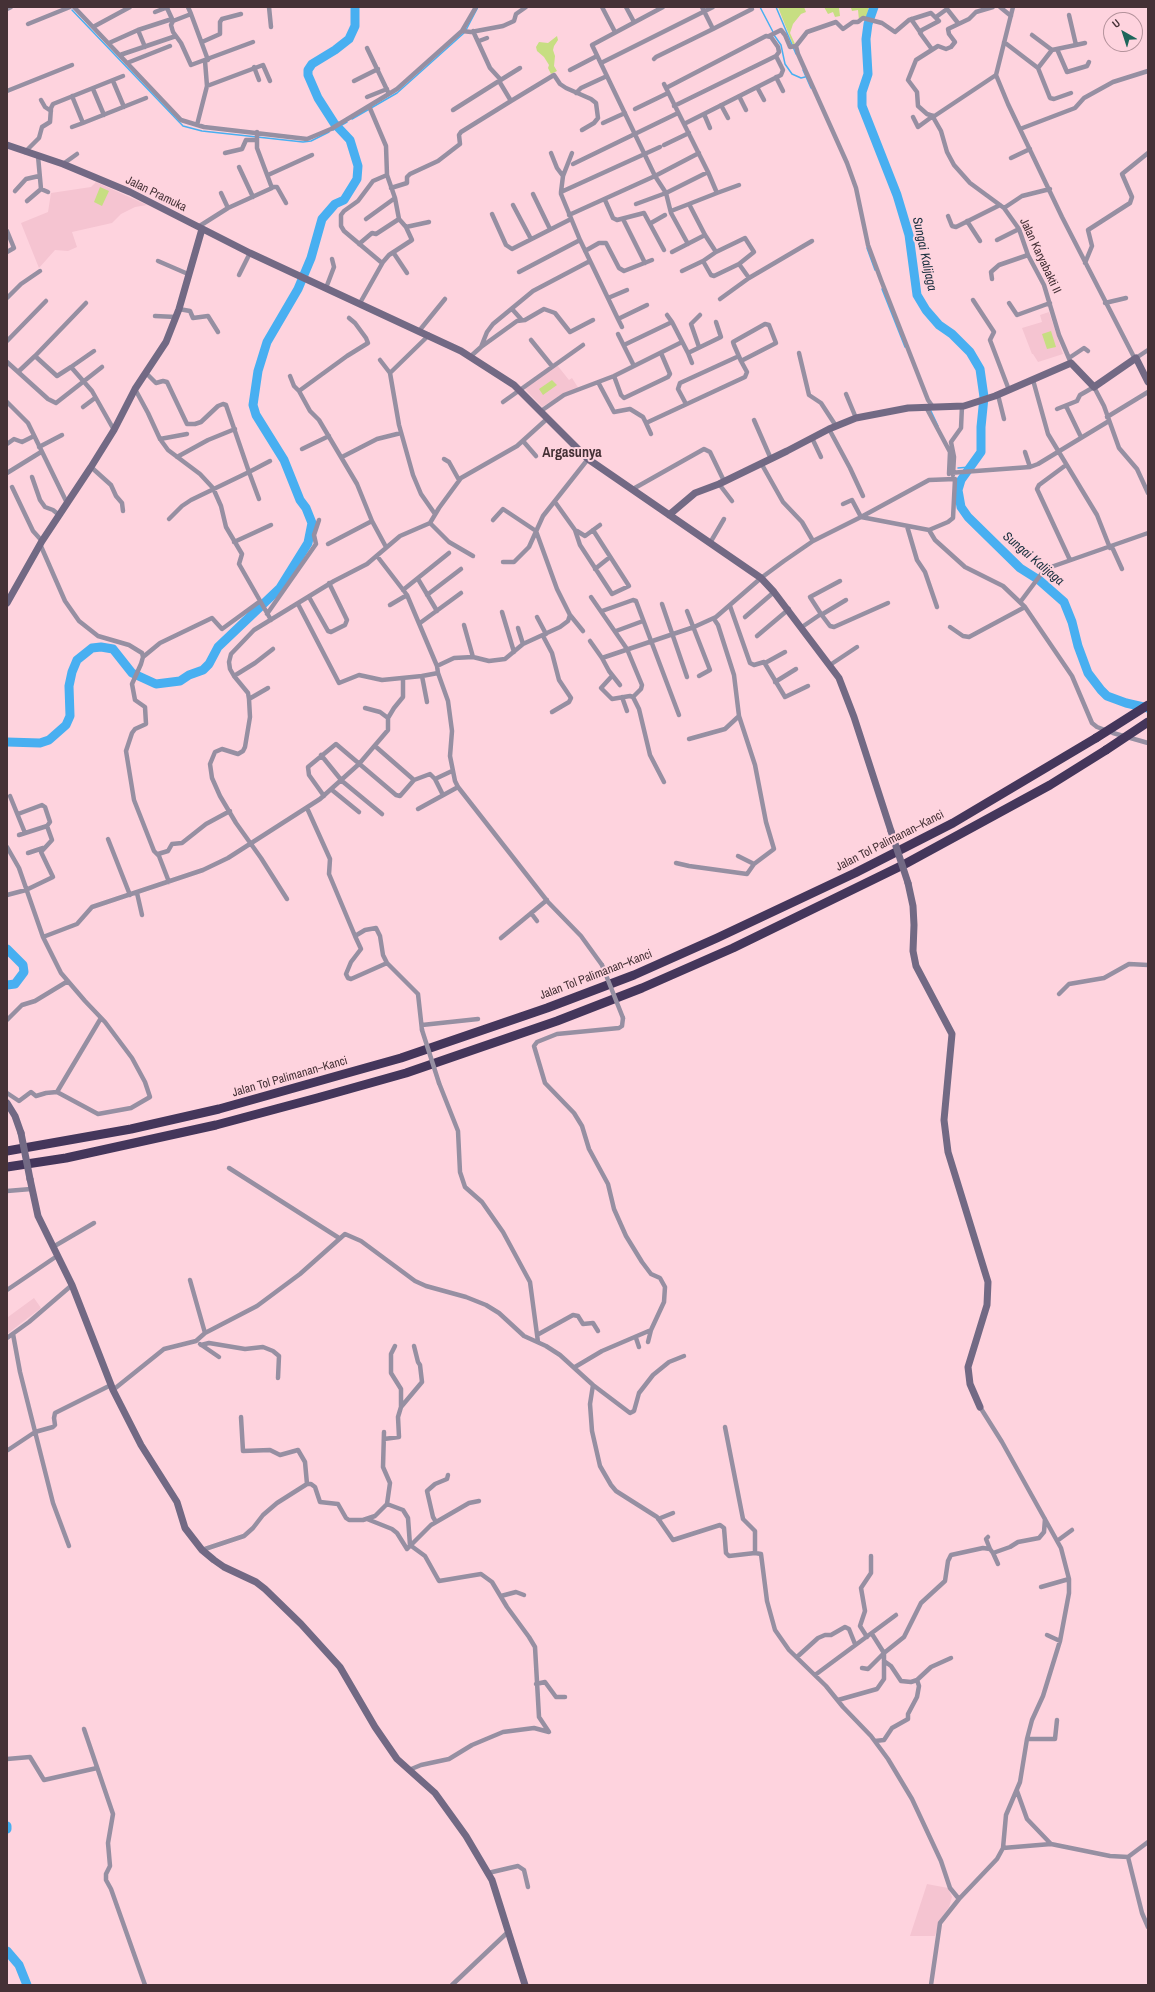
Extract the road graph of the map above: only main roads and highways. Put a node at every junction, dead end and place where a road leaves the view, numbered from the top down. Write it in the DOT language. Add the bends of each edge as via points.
graph roads {
  1 [pos="1148,704"];
  2 [pos="1148,722"];
  3 [pos="7,1151"];
  4 [pos="7,1167"];
  1 -- 3 [label="highway, Jalan Tol Palimanan–Kanci, bridge" via="1051,767 952,823 855,873 641,972 547,1008 402,1058 219,1110"];
  2 -- 4 [label="highway, bridge" via="1050,785 905,864 733,948 642,988 557,1021 406,1072 317,1098 209,1126 66,1158"];
}
